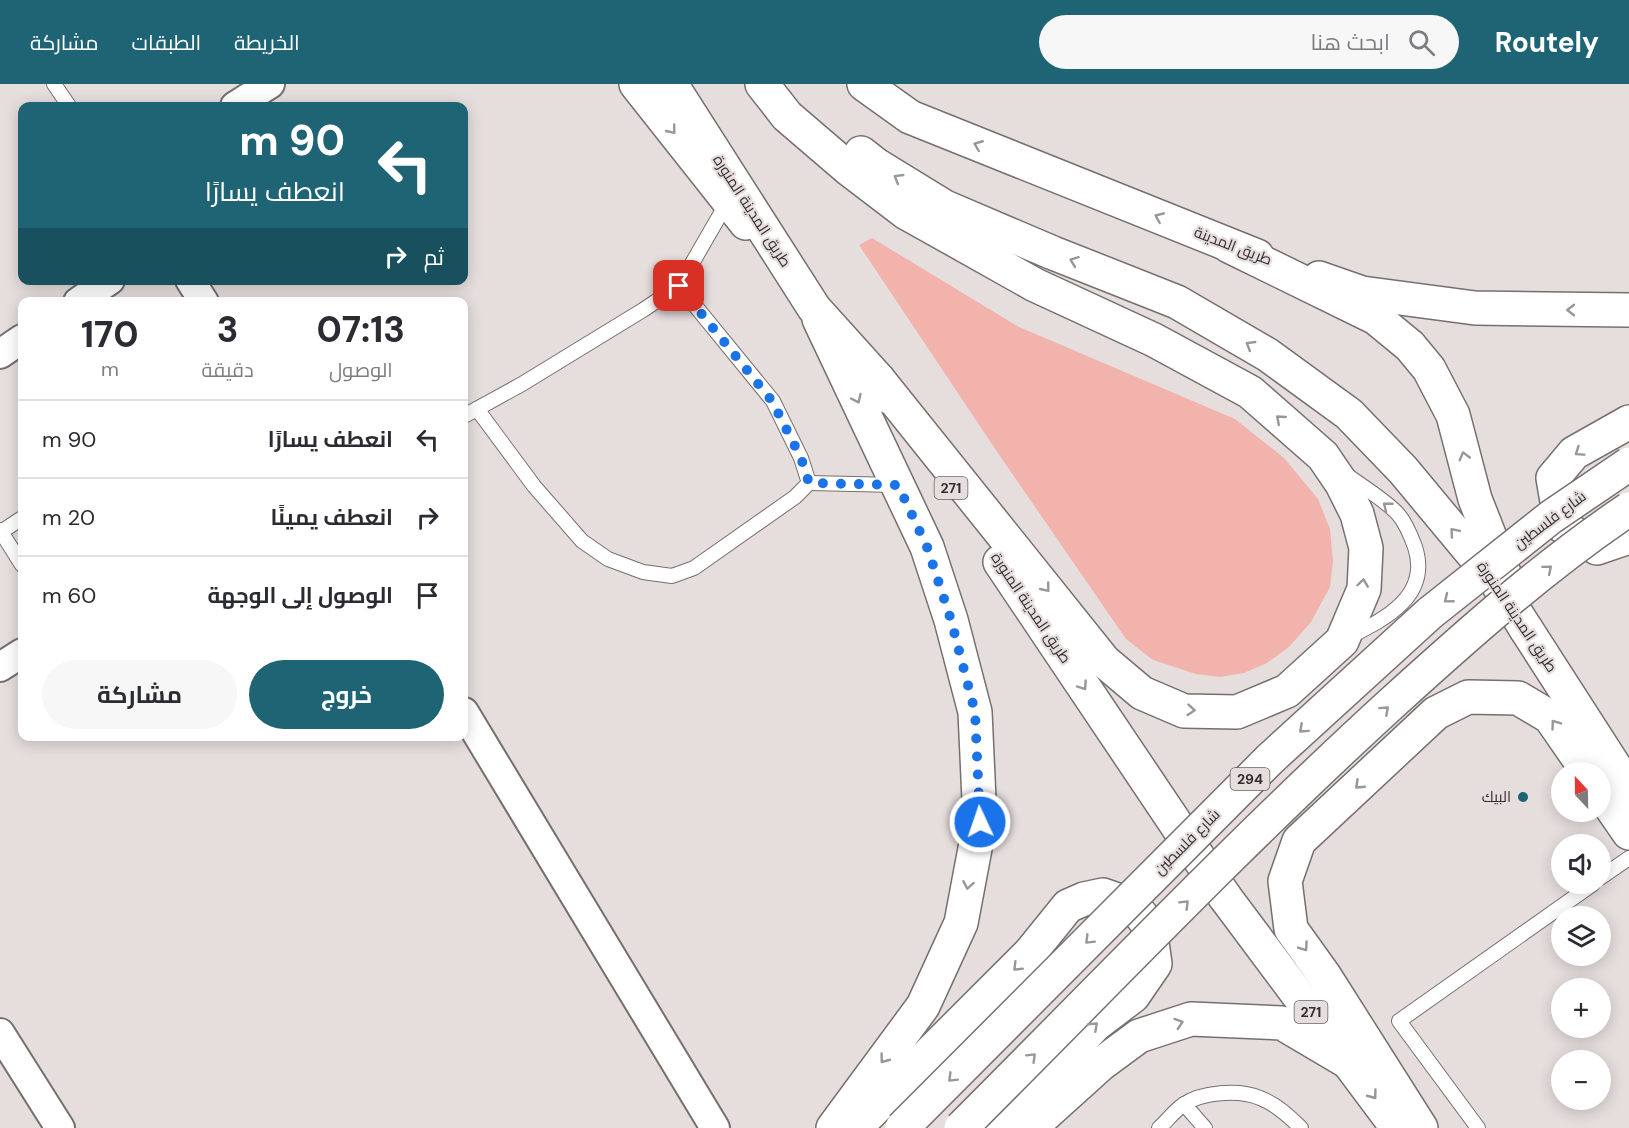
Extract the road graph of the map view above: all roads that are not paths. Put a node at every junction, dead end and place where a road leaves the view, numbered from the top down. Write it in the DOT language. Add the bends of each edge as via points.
graph roads {
  1 [pos="54,84"];
  2 [pos="270,84"];
  3 [pos="636,84"];
  4 [pos="671,84"];
  5 [pos="762,84"];
  6 [pos="783,84"];
  7 [pos="864,84"];
  8 [pos="66,102"];
  9 [pos="242,102"];
  10 [pos="728,201"];
  11 [pos="1229,246"];
  12 [pos="103,285"];
  13 [pos="679,286"];
  14 [pos="85,297"];
  15 [pos="814,308"];
  16 [pos="1629,310"];
  17 [pos="18,342"];
  18 [pos="0,354"];
  19 [pos="878,379"];
  20 [pos="477,409"];
  21 [pos="468,414"];
  22 [pos="1629,422"];
  23 [pos="1323,456"];
  24 [pos="1629,464"];
  25 [pos="809,483"];
  26 [pos="898,485"];
  27 [pos="1629,509"];
  28 [pos="18,520"];
  29 [pos="1,531"];
  30 [pos="1629,537"];
  31 [pos="18,559"];
  32 [pos="1526,629"];
  33 [pos="1342,641"];
  34 [pos="18,656"];
  35 [pos="0,667"];
  36 [pos="468,719"];
  37 [pos="1581,762"];
  38 [pos="1629,789"];
  39 [pos="1611,807"];
  40 [pos="1629,833"];
  41 [pos="1629,858"];
  42 [pos="1611,870"];
  43 [pos="1579,894"];
  44 [pos="0,1033"];
  45 [pos="1348,1062"];
  46 [pos="1184,1104"];
  47 [pos="60,1128"];
  48 [pos="715,1128"];
  49 [pos="833,1128"];
  50 [pos="855,1128"];
  51 [pos="902,1128"];
  52 [pos="961,1128"];
  53 [pos="994,1128"];
  54 [pos="1030,1128"];
  55 [pos="1160,1128"];
  56 [pos="1205,1128"];
  57 [pos="1301,1128"];
  58 [pos="1398,1128"];
  59 [pos="1421,1128"];
  60 [pos="1478,1128"];
  1 -- 8 [label="lane"];
  2 -- 9 [label="street"];
  3 -- 10 [label="main road, one-way"];
  4 -- 15 [label="main road, طريق المدينة المنورة / 271"];
  23 -- 5 [label="main road, one-way" via="1250,393 1154,340 1035,285 905,212 788,116"];
  32 -- 6 [label="main road, طريق المدينة المنورة, one-way" via="1497,583 1403,470 1349,414 1268,355 1177,302 945,207 875,164 816,117"];
  11 -- 7 [label="main road, طريق المدينة, one-way" via="910,117"];
  10 -- 13 [label="lane"];
  10 -- 15 [label="main road"];
  16 -- 11 [label="main road, طريق المدينة, one-way" via="1475,308 1362,293"];
  32 -- 11 [label="main road, one-way" via="1475,500 1454,415 1429,369 1410,346 1376,318"];
  12 -- 14 [label="street"];
  13 -- 20 [label="lane"];
  13 -- 25 [label="lane" via="772,401"];
  15 -- 19 [label="main road, طريق المدينة المنورة / 271"];
  15 -- 26 [label="main road, one-way"];
  17 -- 18 [label="street"];
  19 -- 33 [label="main road, one-way" via="1104,661 1142,693 1184,711 1237,712 1287,691"];
  19 -- 45 [label="main road, طريق المدينة المنورة / 271, one-way" via="1225,897"];
  20 -- 21 [label="lane"];
  20 -- 25 [label="lane" via="534,486 582,541 608,558 643,572 672,576 694,568"];
  22 -- 30 [label="main road, one-way" via="1574,453 1552,478 1561,525 1597,548"];
  33 -- 23 [label="main road, one-way" via="1364,589 1366,548 1357,514"];
  33 -- 23 [label="lane, one-way" via="1386,618 1414,589 1419,559 1398,514"];
  24 -- 51 [label="main road, شارع فلسطين / 294, one-way, bridge" via="1551,517 1430,614 1280,750"];
  25 -- 26 [label="lane"];
  26 -- 49 [label="main road, one-way" via="927,547 975,712 980,822 962,923 922,1006"];
  52 -- 27 [label="main road, 294, one-way, bridge" via="1313,775 1458,643 1583,540"];
  28 -- 29 [label="lane"];
  29 -- 31 [label="lane"];
  32 -- 38 [label="main road, طريق المدينة المنورة"];
  34 -- 35 [label="street"];
  36 -- 48 [label="street"];
  37 -- 59 [label="main road, one-way" via="1550,717 1518,698 1468,697 1436,713 1299,841 1285,881 1292,929"];
  39 -- 40 [label="main road"];
  41 -- 42 [label="lane"];
  43 -- 60 [label="lane" via="1399,1021"];
  44 -- 47 [label="street"];
  54 -- 45 [label="main road, one-way" via="1101,1064 1139,1036 1191,1019 1282,1023"];
  45 -- 58 [label="main road, طريق المدينة المنورة / 271, one-way"];
  46 -- 55 [label="lane"];
  46 -- 56 [label="lane"];
  46 -- 57 [label="lane" via="1206,1094 1258,1097 1286,1113"];
  53 -- 50 [label="main road, one-way" via="1096,1024 1133,996 1155,964 1150,928 1141,915 1123,902 1103,896 1068,906 1030,953"];
}
